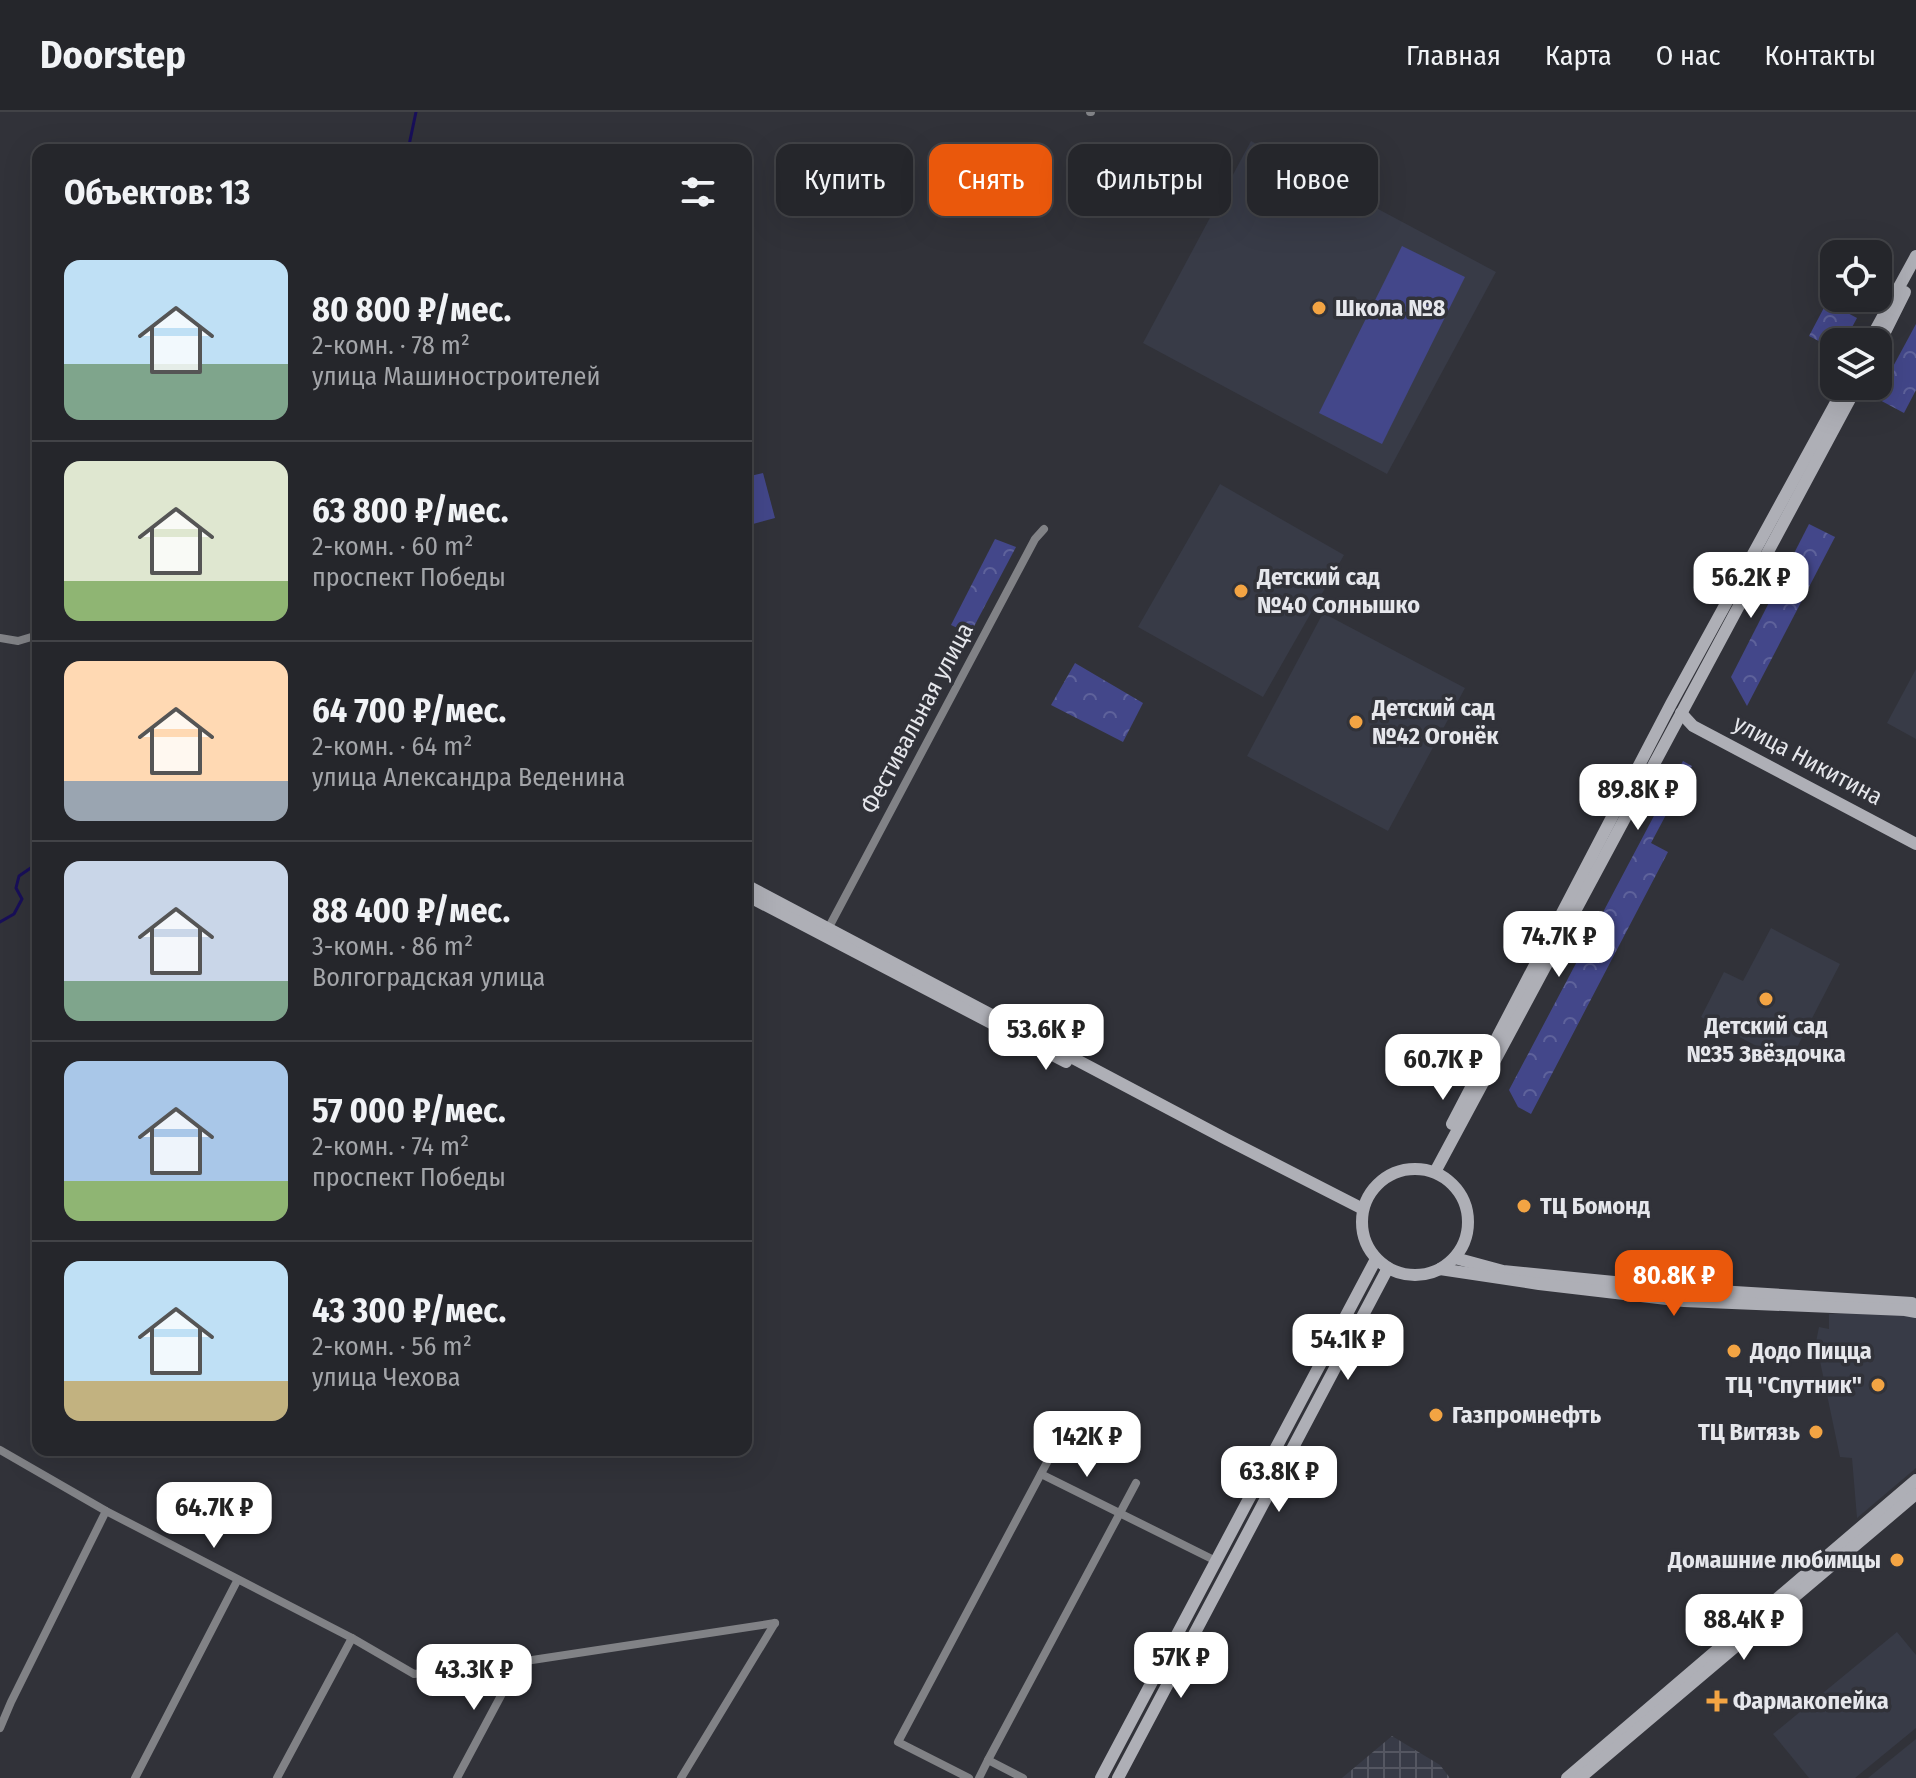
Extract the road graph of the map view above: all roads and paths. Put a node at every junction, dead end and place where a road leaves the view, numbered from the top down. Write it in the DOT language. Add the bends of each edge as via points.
graph roads {
  1 [pos="1916,256"];
  2 [pos="1916,271"];
  3 [pos="1877,328"];
  4 [pos="1887,328"];
  5 [pos="1839,400"];
  6 [pos="1849,400"];
  7 [pos="1044,529"];
  8 [pos="32,637"];
  9 [pos="0,638"];
  10 [pos="1681,713"];
  11 [pos="1916,844"];
  12 [pos="752,888"];
  13 [pos="752,898"];
  14 [pos="829,927"];
  15 [pos="1431,1171"];
  16 [pos="1363,1214"];
  17 [pos="1455,1258"];
  18 [pos="1376,1259"];
  19 [pos="1388,1268"];
  20 [pos="1440,1269"];
  21 [pos="1916,1304"];
  22 [pos="1916,1312"];
  23 [pos="1068,1423"];
  24 [pos="0,1450"];
  25 [pos="1041,1474"];
  26 [pos="1916,1480"];
  27 [pos="1136,1483"];
  28 [pos="1916,1494"];
  29 [pos="106,1511"];
  30 [pos="1119,1514"];
  31 [pos="1216,1561"];
  32 [pos="237,1581"];
  33 [pos="352,1638"];
  34 [pos="519,1662"];
  35 [pos="0,1728"];
  36 [pos="988,1760"];
  37 [pos="135,1778"];
  38 [pos="277,1778"];
  39 [pos="457,1778"];
  40 [pos="681,1778"];
  41 [pos="969,1778"];
  42 [pos="979,1778"];
  43 [pos="1023,1778"];
  44 [pos="1101,1778"];
  45 [pos="1118,1778"];
  46 [pos="1567,1778"];
  47 [pos="1580,1778"];
  1 -- 3 [label="main road"];
  2 -- 4 [label="main road"];
  5 -- 15 [label="main road" via="1671,704"];
  6 -- 10 [label="main road"];
  7 -- 14 [label="street, Фестивальная улица"];
  8 -- 9 [label="street"];
  10 -- 11 [label="main road, улица Никитина" via="1693,726"];
  10 -- 15 [label="main road"];
  12 -- 14 [label="main road"];
  13 -- 16 [label="main road"];
  14 -- 16 [label="main road"];
  15 -- 16 [label="main road" via="1390,1174 1369,1195"];
  15 -- 17 [label="main road" via="1449,1181 1467,1210 1466,1235"];
  16 -- 18 [label="main road" via="1362,1230"];
  17 -- 20 [label="main road"];
  17 -- 21 [label="main road" via="1503,1271"];
  18 -- 19 [label="main road"];
  18 -- 31 [label="main road"];
  19 -- 20 [label="main road" via="1405,1275"];
  19 -- 45 [label="main road"];
  20 -- 22 [label="main road" via="1684,1301"];
  23 -- 25 [label="street"];
  24 -- 29 [label="street"];
  25 -- 30 [label="street"];
  25 -- 41 [label="street" via="898,1742"];
  26 -- 46 [label="main road"];
  27 -- 30 [label="street"];
  28 -- 47 [label="main road"];
  29 -- 32 [label="street"];
  29 -- 35 [label="street"];
  30 -- 31 [label="street"];
  30 -- 36 [label="street"];
  31 -- 44 [label="main road"];
  32 -- 33 [label="street"];
  32 -- 37 [label="street"];
  33 -- 34 [label="street" via="414,1674"];
  33 -- 38 [label="street"];
  34 -- 39 [label="street"];
  34 -- 40 [label="street" via="775,1623"];
  36 -- 42 [label="street"];
  36 -- 43 [label="street"];
}
